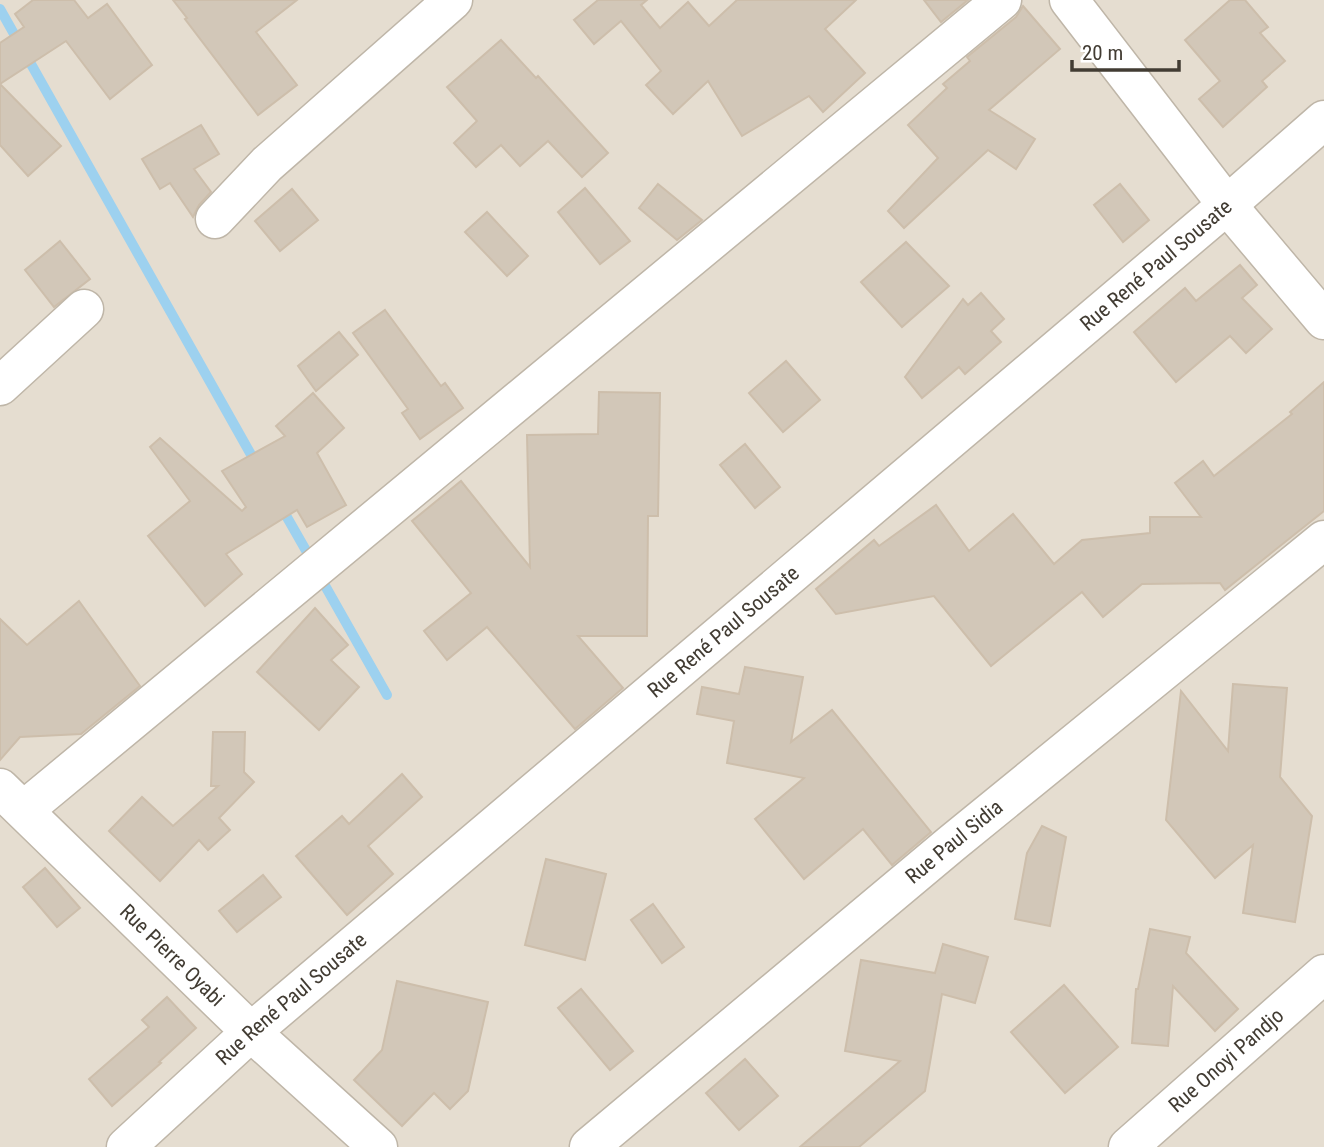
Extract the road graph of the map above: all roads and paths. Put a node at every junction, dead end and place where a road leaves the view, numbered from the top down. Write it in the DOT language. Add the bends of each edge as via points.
graph roads {
  1 [pos="453,0"];
  2 [pos="1002,0"];
  3 [pos="1069,0"];
  4 [pos="1324,120"];
  5 [pos="1227,205"];
  6 [pos="215,219"];
  7 [pos="84,309"];
  8 [pos="1324,320"];
  9 [pos="0,386"];
  10 [pos="1324,540"];
  11 [pos="12,799"];
  12 [pos="1324,974"];
  13 [pos="251,1032"];
  14 [pos="126,1147"];
  15 [pos="378,1147"];
  16 [pos="589,1147"];
  17 [pos="1128,1147"];
  1 -- 6 [label="street" via="267,164"];
  2 -- 11 [label="street" via="333,554"];
  3 -- 5 [label="street"];
  4 -- 5 [label="street, Rue René Paul Sousate"];
  5 -- 8 [label="street"];
  5 -- 13 [label="street, Rue René Paul Sousate"];
  7 -- 9 [label="street"];
  10 -- 16 [label="street, Rue Paul Sidia"];
  11 -- 13 [label="street, Rue Pierre Oyabi"];
  12 -- 17 [label="street, Rue Onoyi Pandjo"];
  13 -- 14 [label="street, Rue René Paul Sousate"];
  13 -- 15 [label="street, Rue Pierre Oyabi"];
}
